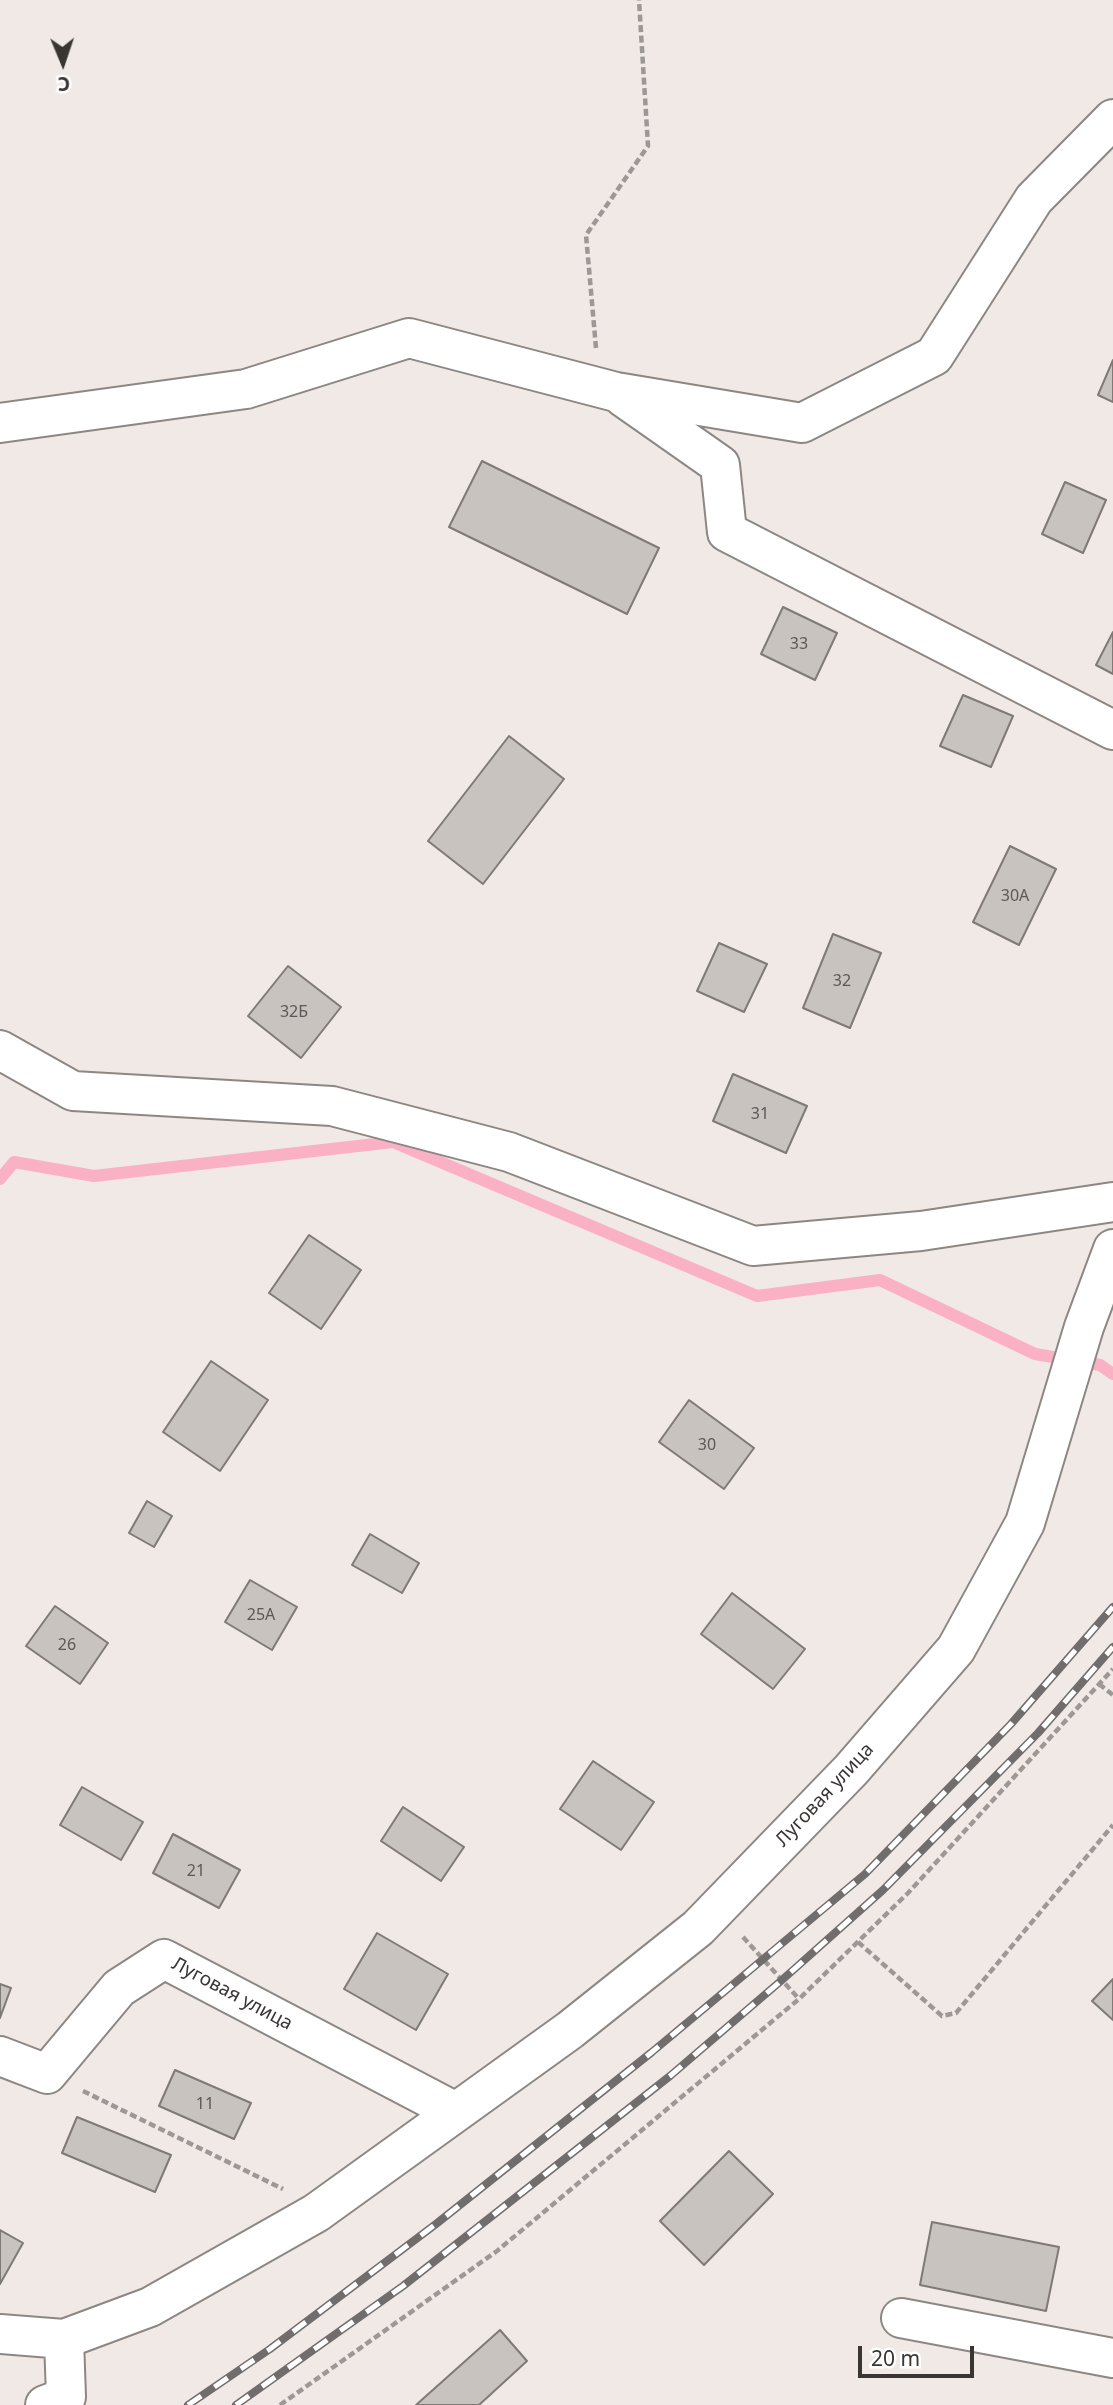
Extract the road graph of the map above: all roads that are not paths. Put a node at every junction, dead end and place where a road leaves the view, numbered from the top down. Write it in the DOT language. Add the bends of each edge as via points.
graph roads {
  1 [pos="1113,119"];
  2 [pos="608,389"];
  3 [pos="0,423"];
  4 [pos="1113,730"];
  5 [pos="0,1050"];
  6 [pos="1113,1202"];
  7 [pos="1113,1249"];
  8 [pos="0,2056"];
  9 [pos="454,2111"];
  10 [pos="901,2318"];
  11 [pos="0,2334"];
  12 [pos="64,2339"];
  13 [pos="1113,2358"];
  14 [pos="46,2405"];
  1 -- 2 [label="street" via="1034,199 934,356 802,423"];
  2 -- 3 [label="street" via="409,338 246,388"];
  2 -- 4 [label="street" via="720,465 727,531"];
  5 -- 6 [label="street" via="73,1091 332,1106 495,1148 753,1245 921,1231"];
  7 -- 9 [label="street, Луговая улица" via="1084,1327 1025,1523 956,1649 851,1770 698,1928 570,2030"];
  8 -- 9 [label="street, Луговая улица" via="47,2074 119,1989 164,1959"];
  9 -- 12 [label="street, Луговая улица" via="322,2208 150,2308"];
  10 -- 13 [label="street"];
  11 -- 12 [label="street, Луговая улица"];
  12 -- 14 [label="street" via="66,2397"];
}
